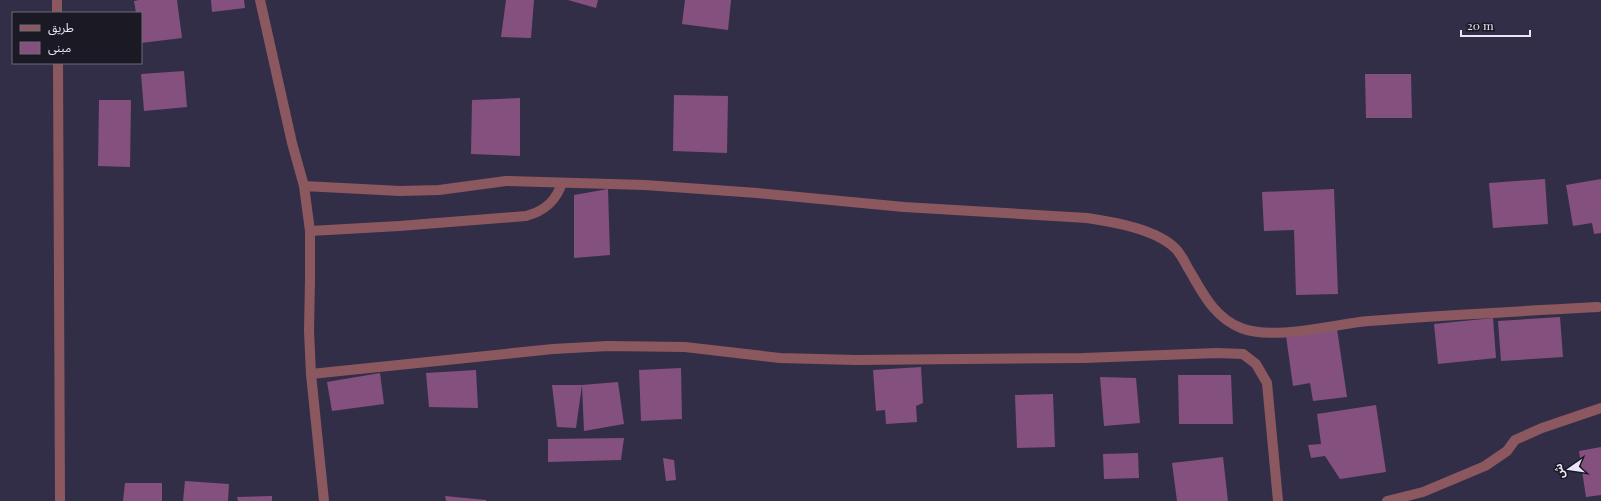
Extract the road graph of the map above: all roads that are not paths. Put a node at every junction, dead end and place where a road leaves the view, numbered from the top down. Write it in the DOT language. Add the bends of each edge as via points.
graph roads {
  1 [pos="57,0"];
  2 [pos="260,0"];
  3 [pos="58,12"];
  4 [pos="58,64"];
  5 [pos="562,183"];
  6 [pos="304,186"];
  7 [pos="310,231"];
  8 [pos="1598,307"];
  9 [pos="311,374"];
  10 [pos="1601,408"];
  11 [pos="60,501"];
  12 [pos="324,501"];
  13 [pos="1278,501"];
  14 [pos="1386,501"];
  1 -- 3 [label="street"];
  2 -- 6 [label="street"];
  4 -- 11 [label="street"];
  5 -- 6 [label="street" via="506,181 419,191"];
  5 -- 7 [label="street" via="550,204 543,210 526,216"];
  5 -- 8 [label="street" via="685,188 904,207 1087,218 1109,222 1167,242 1182,256 1217,312 1234,324 1254,332 1277,333 1367,321"];
  6 -- 7 [label="street"];
  7 -- 9 [label="street"];
  9 -- 12 [label="street"];
  9 -- 13 [label="street" via="553,349 608,346 685,347 780,358 856,360 1243,354 1256,364 1267,383"];
  10 -- 14 [label="street" via="1515,440 1507,452 1485,466 1423,492"];
}
